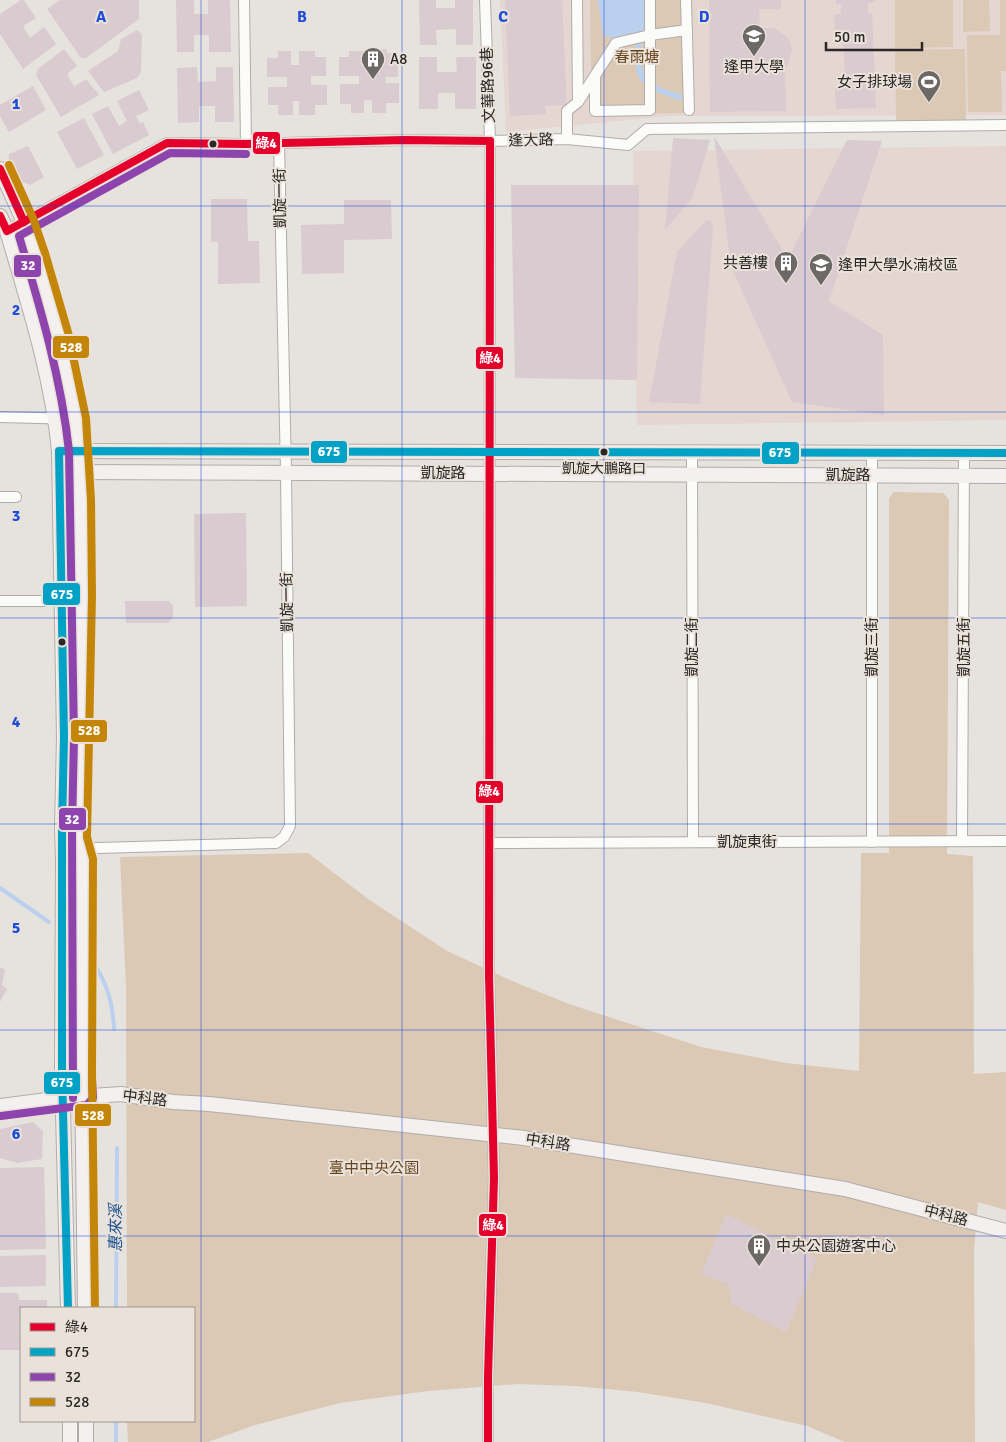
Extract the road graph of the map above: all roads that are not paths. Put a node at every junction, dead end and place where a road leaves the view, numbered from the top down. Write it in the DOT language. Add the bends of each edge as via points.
graph roads {
  1 [pos="244,0"];
  2 [pos="485,0"];
  3 [pos="577,0"];
  4 [pos="650,0"];
  5 [pos="686,0"];
  6 [pos="687,30"];
  7 [pos="642,37"];
  8 [pos="595,78"];
  9 [pos="578,102"];
  10 [pos="689,110"];
  11 [pos="1006,125"];
  12 [pos="567,139"];
  13 [pos="490,141"];
  14 [pos="279,142"];
  15 [pos="246,144"];
  16 [pos="0,169"];
  17 [pos="0,216"];
  18 [pos="24,222"];
  19 [pos="6,231"];
  20 [pos="0,417"];
  21 [pos="56,418"];
  22 [pos="76,419"];
  23 [pos="59,451"];
  24 [pos="78,451"];
  25 [pos="285,452"];
  26 [pos="490,452"];
  27 [pos="692,452"];
  28 [pos="872,452"];
  29 [pos="964,453"];
  30 [pos="1006,453"];
  31 [pos="60,472"];
  32 [pos="79,472"];
  33 [pos="286,472"];
  34 [pos="490,474"];
  35 [pos="691,475"];
  36 [pos="872,475"];
  37 [pos="965,476"];
  38 [pos="1006,476"];
  39 [pos="0,497"];
  40 [pos="16,497"];
  41 [pos="0,600"];
  42 [pos="61,601"];
  43 [pos="1006,841"];
  44 [pos="693,842"];
  45 [pos="872,842"];
  46 [pos="962,842"];
  47 [pos="489,843"];
  48 [pos="63,849"];
  49 [pos="80,849"];
  50 [pos="83,1096"];
  51 [pos="63,1098"];
  52 [pos="0,1106"];
  53 [pos="493,1134"];
  54 [pos="1006,1231"];
  55 [pos="68,1307"];
  56 [pos="85,1307"];
  57 [pos="70,1422"];
  58 [pos="86,1422"];
  59 [pos="70,1442"];
  60 [pos="86,1442"];
  61 [pos="488,1442"];
  1 -- 15 [label="street"];
  2 -- 13 [label="street, 文華路96巷"];
  3 -- 9 [label="street"];
  4 -- 7 [label="street"];
  5 -- 6 [label="street"];
  6 -- 7 [label="street"];
  6 -- 10 [label="street"];
  7 -- 8 [label="street" via="616,42"];
  7 -- 8 [label="street" via="650,79 650,110 595,111"];
  8 -- 9 [label="street"];
  9 -- 12 [label="street" via="567,110"];
  11 -- 12 [label="street, 逢大路" via="647,129 628,145"];
  12 -- 13 [label="street, 逢大路"];
  13 -- 14 [label="street, 逢大路"];
  13 -- 26 [label="street, 文華路96巷"];
  14 -- 15 [label="street, 逢大路"];
  14 -- 25 [label="street, 凱旋一街"];
  15 -- 18 [label="street, 逢大路" via="166,143"];
  16 -- 18 [label="street"];
  17 -- 19 [label="street"];
  18 -- 19 [label="street, 逢大路"];
  18 -- 22 [label="street" via="58,334"];
  19 -- 21 [label="street" via="39,340"];
  20 -- 21 [label="street"];
  21 -- 22 [label="street"];
  21 -- 23 [label="street"];
  22 -- 24 [label="street"];
  23 -- 24 [label="street, 凱旋路"];
  23 -- 31 [label="street"];
  24 -- 25 [label="street, 凱旋路"];
  24 -- 32 [label="street"];
  25 -- 26 [label="street, 凱旋路"];
  25 -- 33 [label="street, 凱旋一街"];
  26 -- 27 [label="street, 凱旋路"];
  26 -- 34 [label="street, 文華路96巷"];
  27 -- 28 [label="street, 凱旋路"];
  27 -- 35 [label="street, 凱旋二街"];
  28 -- 29 [label="street, 凱旋路"];
  28 -- 36 [label="street, 凱旋三街"];
  29 -- 30 [label="street, 凱旋路"];
  29 -- 37 [label="street, 凱旋五街"];
  31 -- 32 [label="street, 凱旋路"];
  31 -- 42 [label="street"];
  32 -- 33 [label="street, 凱旋路"];
  32 -- 49 [label="street" via="82,595"];
  33 -- 34 [label="street, 凱旋路"];
  33 -- 49 [label="street, 凱旋一街" via="288,832 276,843"];
  34 -- 35 [label="street, 凱旋路"];
  34 -- 47 [label="street, 文華路96巷"];
  35 -- 36 [label="street, 凱旋路"];
  35 -- 44 [label="street, 凱旋二街"];
  36 -- 37 [label="street, 凱旋路"];
  36 -- 45 [label="street, 凱旋三街"];
  37 -- 38 [label="street, 凱旋路"];
  37 -- 46 [label="street, 凱旋五街"];
  39 -- 40 [label="street"];
  41 -- 42 [label="street"];
  42 -- 48 [label="street"];
  43 -- 46 [label="street, 凱旋東街"];
  44 -- 45 [label="street, 凱旋東街"];
  44 -- 47 [label="street, 凱旋東街"];
  45 -- 46 [label="street, 凱旋東街"];
  47 -- 53 [label="street, 文華路96巷"];
  48 -- 49 [label="street, 凱旋一街"];
  48 -- 51 [label="street"];
  49 -- 50 [label="street" via="83,859"];
  50 -- 51 [label="street, 中科路"];
  50 -- 53 [label="street, 中科路" via="121,1094"];
  50 -- 56 [label="street"];
  51 -- 52 [label="street, 中科路"];
  51 -- 55 [label="street"];
  53 -- 54 [label="street, 中科路" via="845,1189"];
  53 -- 61 [label="street, 文華路96巷"];
  57 -- 59 [label="street"];
  58 -- 60 [label="street"];
}
